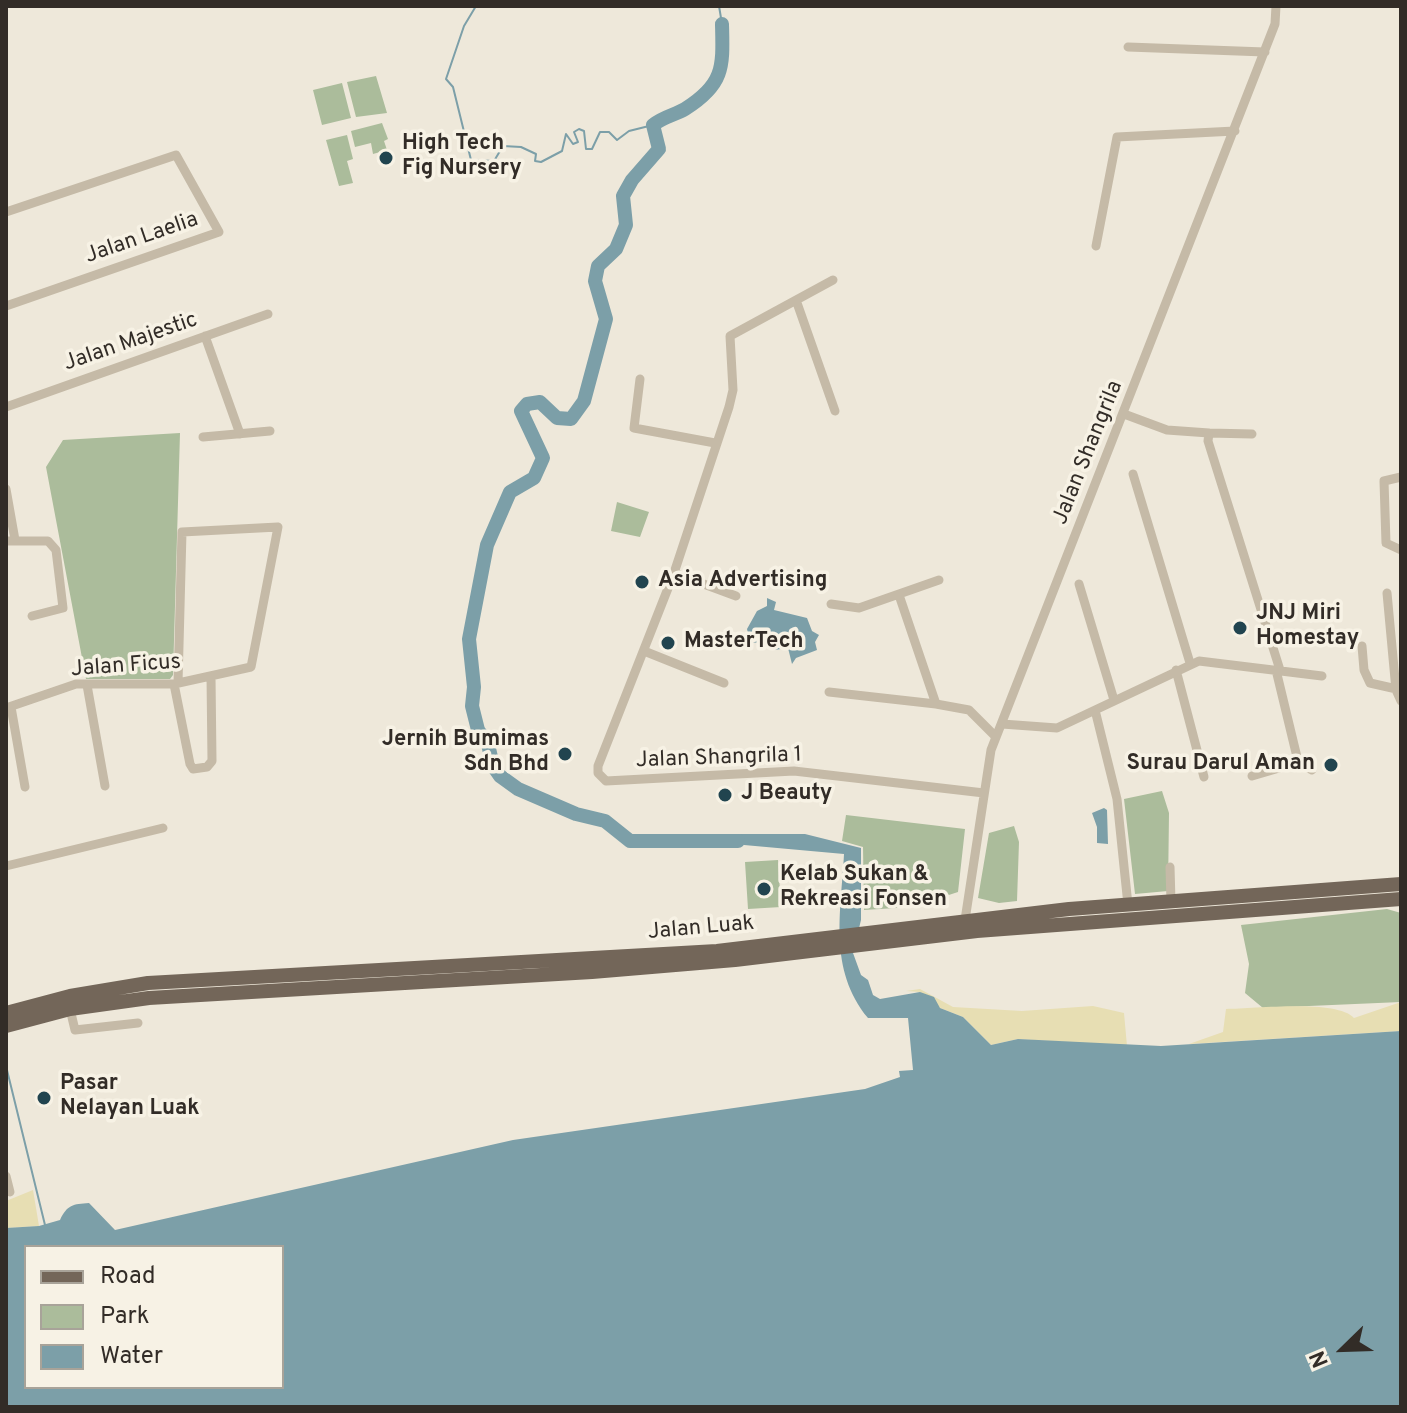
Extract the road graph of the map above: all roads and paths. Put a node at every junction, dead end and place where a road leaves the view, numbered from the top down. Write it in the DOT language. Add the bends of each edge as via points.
graph roads {
  1 [pos="1276,6"];
  2 [pos="1128,47"];
  3 [pos="1265,52"];
  4 [pos="1235,131"];
  5 [pos="6,212"];
  6 [pos="1096,246"];
  7 [pos="833,280"];
  8 [pos="796,300"];
  9 [pos="6,306"];
  10 [pos="268,314"];
  11 [pos="205,336"];
  12 [pos="640,379"];
  13 [pos="6,407"];
  14 [pos="835,411"];
  15 [pos="1124,414"];
  16 [pos="270,431"];
  17 [pos="1209,433"];
  18 [pos="240,434"];
  19 [pos="1252,434"];
  20 [pos="203,437"];
  21 [pos="715,443"];
  22 [pos="1133,474"];
  23 [pos="1401,477"];
  24 [pos="6,489"];
  25 [pos="10,540"];
  26 [pos="1401,550"];
  27 [pos="674,573"];
  28 [pos="939,580"];
  29 [pos="1079,584"];
  30 [pos="1387,593"];
  31 [pos="899,595"];
  32 [pos="736,596"];
  33 [pos="831,604"];
  34 [pos="32,616"];
  35 [pos="1362,646"];
  36 [pos="644,651"];
  37 [pos="1190,663"];
  38 [pos="1176,670"];
  39 [pos="1278,670"];
  40 [pos="211,676"];
  41 [pos="1322,676"];
  42 [pos="724,683"];
  43 [pos="176,684"];
  44 [pos="87,685"];
  45 [pos="1398,690"];
  46 [pos="829,692"];
  47 [pos="1114,700"];
  48 [pos="1401,701"];
  49 [pos="936,704"];
  50 [pos="8,707"];
  51 [pos="1095,710"];
  52 [pos="1002,724"];
  53 [pos="996,737"];
  54 [pos="1295,761"];
  55 [pos="1312,770"];
  56 [pos="1252,776"];
  57 [pos="1204,777"];
  58 [pos="105,786"];
  59 [pos="25,787"];
  60 [pos="984,793"];
  61 [pos="163,828"];
  62 [pos="6,866"];
  63 [pos="1170,867"];
  64 [pos="1401,884"];
  65 [pos="1401,899"];
  66 [pos="1171,902"];
  67 [pos="1128,905"];
  68 [pos="965,920"];
  69 [pos="872,938"];
  70 [pos="818,945"];
  71 [pos="273,978"];
  72 [pos="207,980"];
  73 [pos="328,990"];
  74 [pos="260,994"];
  75 [pos="70,1009"];
  76 [pos="6,1013"];
  77 [pos="138,1023"];
  78 [pos="6,1026"];
  79 [pos="6,1176"];
  80 [pos="10,1192"];
  1 -- 3 [label="street, Jalan Shangrila"];
  2 -- 3 [label="street"];
  3 -- 4 [label="street, Jalan Shangrila"];
  4 -- 6 [label="street" via="1117,137"];
  4 -- 15 [label="street, Jalan Shangrila"];
  5 -- 9 [label="street, Jalan Laelia" via="170,154 179,157 219,232"];
  7 -- 8 [label="street"];
  8 -- 14 [label="street"];
  8 -- 21 [label="street" via="730,336 733,390"];
  10 -- 11 [label="street, Jalan Majestic"];
  11 -- 13 [label="street, Jalan Majestic"];
  11 -- 18 [label="street"];
  12 -- 21 [label="street" via="634,428"];
  15 -- 17 [label="street" via="1167,430"];
  15 -- 52 [label="street, Jalan Shangrila"];
  16 -- 18 [label="street"];
  17 -- 19 [label="street"];
  17 -- 39 [label="street"];
  18 -- 20 [label="street"];
  21 -- 27 [label="street"];
  22 -- 37 [label="street"];
  23 -- 26 [label="street" via="1384,481 1386,543"];
  24 -- 25 [label="street"];
  25 -- 34 [label="street" via="48,541 56,550 63,608"];
  27 -- 32 [label="street"];
  27 -- 36 [label="street"];
  28 -- 31 [label="street"];
  29 -- 47 [label="street"];
  30 -- 45 [label="street"];
  31 -- 33 [label="street" via="859,608"];
  31 -- 49 [label="street"];
  35 -- 45 [label="street" via="1370,683"];
  36 -- 42 [label="street"];
  36 -- 60 [label="street, Jalan Shangrila 1" via="598,766 606,781 794,771"];
  37 -- 38 [label="street"];
  37 -- 39 [label="street"];
  38 -- 47 [label="street"];
  38 -- 57 [label="street"];
  39 -- 41 [label="street"];
  39 -- 54 [label="street"];
  40 -- 43 [label="street, Jalan Ficus"];
  40 -- 43 [label="street" via="212,761 207,767 193,769 190,764"];
  40 -- 43 [label="street, Jalan Ficus" via="251,667 278,527 182,532"];
  43 -- 44 [label="street, Jalan Ficus"];
  44 -- 50 [label="street, Jalan Ficus"];
  44 -- 58 [label="street"];
  45 -- 48 [label="street"];
  46 -- 49 [label="street"];
  47 -- 51 [label="street"];
  49 -- 53 [label="street" via="969,710"];
  50 -- 59 [label="street"];
  51 -- 52 [label="street" via="1057,728"];
  51 -- 67 [label="street" via="1116,790"];
  52 -- 53 [label="street, Jalan Shangrila"];
  53 -- 60 [label="street, Jalan Shangrila"];
  54 -- 55 [label="street"];
  54 -- 56 [label="street"];
  60 -- 68 [label="street, Jalan Shangrila"];
  61 -- 62 [label="street"];
  63 -- 66 [label="street"];
  64 -- 66 [label="main road, Jalan Luak"];
  65 -- 69 [label="main road, Jalan Luak"];
  66 -- 67 [label="main road, Jalan Luak"];
  67 -- 68 [label="main road, Jalan Luak"];
  68 -- 69 [label="main road, Jalan Luak"];
  69 -- 70 [label="main road, Jalan Luak"];
  70 -- 71 [label="main road, Jalan Luak"];
  70 -- 73 [label="main road, Jalan Luak" via="719,962"];
  71 -- 72 [label="main road, Jalan Luak"];
  71 -- 73 [label="main road" via="278,986"];
  72 -- 74 [label="main road" via="253,982"];
  72 -- 76 [label="main road, Jalan Luak" via="148,983"];
  73 -- 74 [label="main road, Jalan Luak"];
  74 -- 75 [label="main road, Jalan Luak" via="149,998"];
  75 -- 77 [label="street" via="75,1030"];
  75 -- 78 [label="main road, Jalan Luak"];
  79 -- 80 [label="street"];
}
